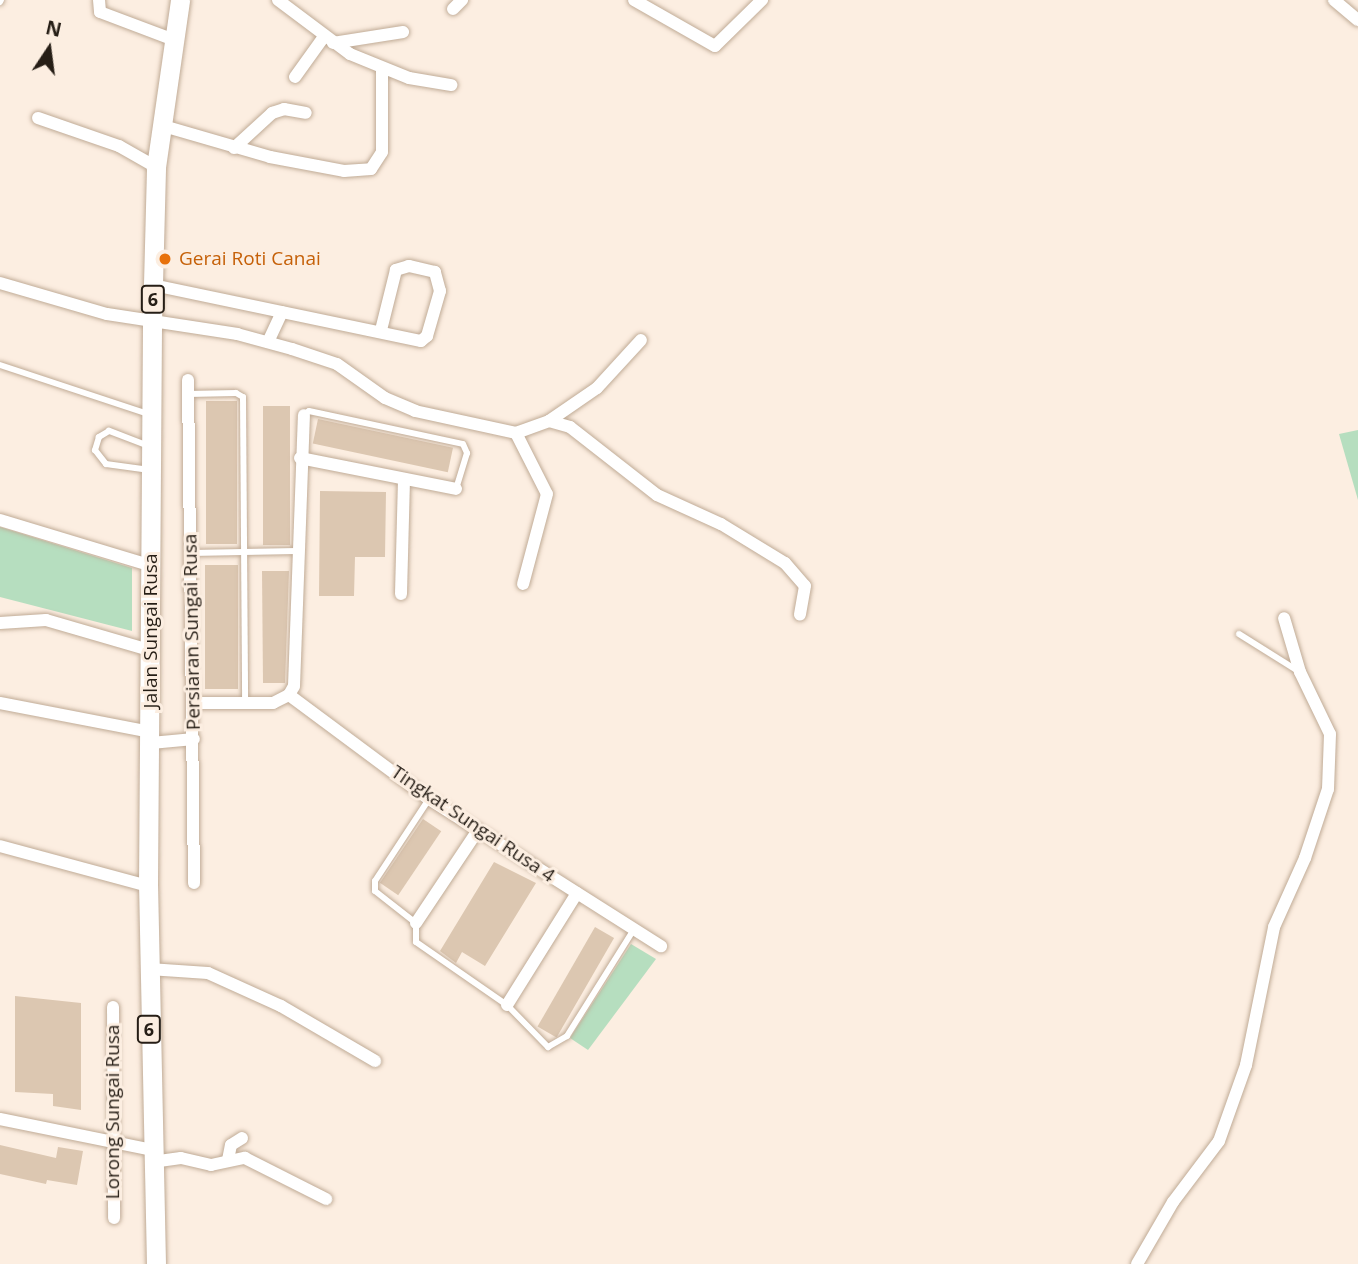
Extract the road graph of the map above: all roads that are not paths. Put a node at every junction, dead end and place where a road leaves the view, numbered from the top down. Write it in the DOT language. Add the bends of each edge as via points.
graph roads {
  1 [pos="99,0"];
  2 [pos="180,0"];
  3 [pos="278,0"];
  4 [pos="634,0"];
  5 [pos="762,0"];
  6 [pos="1334,0"];
  7 [pos="1358,20"];
  8 [pos="402,32"];
  9 [pos="174,40"];
  10 [pos="328,40"];
  11 [pos="382,69"];
  12 [pos="295,77"];
  13 [pos="451,85"];
  14 [pos="306,113"];
  15 [pos="38,118"];
  16 [pos="160,125"];
  17 [pos="234,148"];
  18 [pos="156,167"];
  19 [pos="0,284"];
  20 [pos="153,285"];
  21 [pos="282,312"];
  22 [pos="152,322"];
  23 [pos="381,330"];
  24 [pos="640,340"];
  25 [pos="268,342"];
  26 [pos="0,365"];
  27 [pos="188,387"];
  28 [pos="150,415"];
  29 [pos="304,415"];
  30 [pos="549,421"];
  31 [pos="516,433"];
  32 [pos="152,447"];
  33 [pos="300,458"];
  34 [pos="152,470"];
  35 [pos="404,481"];
  36 [pos="456,489"];
  37 [pos="0,520"];
  38 [pos="296,551"];
  39 [pos="243,552"];
  40 [pos="191,553"];
  41 [pos="152,566"];
  42 [pos="523,584"];
  43 [pos="401,594"];
  44 [pos="800,615"];
  45 [pos="1284,618"];
  46 [pos="0,623"];
  47 [pos="1239,634"];
  48 [pos="153,651"];
  49 [pos="1300,672"];
  50 [pos="289,695"];
  51 [pos="0,703"];
  52 [pos="193,703"];
  53 [pos="245,704"];
  54 [pos="151,737"];
  55 [pos="194,739"];
  56 [pos="429,799"];
  57 [pos="478,830"];
  58 [pos="0,846"];
  59 [pos="194,883"];
  60 [pos="148,886"];
  61 [pos="577,893"];
  62 [pos="416,923"];
  63 [pos="634,929"];
  64 [pos="661,946"];
  65 [pos="149,969"];
  66 [pos="507,1005"];
  67 [pos="113,1007"];
  68 [pos="375,1061"];
  69 [pos="0,1119"];
  70 [pos="242,1138"];
  71 [pos="113,1140"];
  72 [pos="152,1156"];
  73 [pos="228,1160"];
  74 [pos="326,1199"];
  75 [pos="114,1218"];
  76 [pos="156,1264"];
  77 [pos="1137,1264"];
  1 -- 9 [label="street" via="100,12"];
  2 -- 9 [label="main road, Jalan Sungai Rusa / 6"];
  3 -- 10 [label="street"];
  4 -- 5 [label="street" via="715,46"];
  6 -- 7 [label="street"];
  8 -- 10 [label="street"];
  9 -- 16 [label="main road, Jalan Sungai Rusa / 6"];
  10 -- 11 [label="street"];
  10 -- 12 [label="street"];
  11 -- 13 [label="street"];
  11 -- 17 [label="street" via="382,152 370,169 344,171"];
  14 -- 17 [label="street" via="284,109 272,113"];
  15 -- 18 [label="street" via="119,146"];
  16 -- 17 [label="street"];
  16 -- 18 [label="main road, Jalan Sungai Rusa / 6"];
  18 -- 20 [label="main road, Jalan Sungai Rusa / 6"];
  19 -- 22 [label="street"];
  20 -- 21 [label="street"];
  20 -- 22 [label="main road, Jalan Sungai Rusa / 6"];
  21 -- 23 [label="street"];
  21 -- 25 [label="street"];
  22 -- 25 [label="street"];
  22 -- 28 [label="main road, Jalan Sungai Rusa / 6"];
  23 -- 23 [label="street" via="396,270 409,266 435,272 440,291 425,340"];
  24 -- 30 [label="street" via="597,388"];
  25 -- 31 [label="street" via="337,364 396,404"];
  26 -- 28 [label="lane"];
  27 -- 39 [label="lane" via="243,397"];
  27 -- 40 [label="street, Persiaran Sungai Rusa"];
  28 -- 32 [label="main road, Jalan Sungai Rusa / 6"];
  29 -- 33 [label="street"];
  29 -- 36 [label="lane" via="309,411 463,444 467,453"];
  30 -- 31 [label="street"];
  30 -- 44 [label="street" via="570,427 592,442 657,495 721,524 786,563 805,586"];
  31 -- 42 [label="street" via="547,494"];
  32 -- 34 [label="main road, Jalan Sungai Rusa / 6"];
  32 -- 34 [label="lane" via="109,431 99,438 95,450 106,464"];
  33 -- 35 [label="street"];
  33 -- 38 [label="street"];
  34 -- 41 [label="main road, Jalan Sungai Rusa / 6"];
  35 -- 36 [label="street"];
  35 -- 43 [label="street"];
  37 -- 41 [label="street"];
  38 -- 39 [label="lane"];
  38 -- 50 [label="street" via="295,682"];
  39 -- 40 [label="lane"];
  39 -- 53 [label="lane"];
  40 -- 52 [label="street, Persiaran Sungai Rusa"];
  41 -- 48 [label="main road, Jalan Sungai Rusa / 6"];
  45 -- 49 [label="street"];
  46 -- 48 [label="street" via="46,620"];
  47 -- 49 [label="lane"];
  48 -- 54 [label="main road, Jalan Sungai Rusa / 6"];
  49 -- 77 [label="street" via="1332,743 1328,789 1305,858 1274,927 1246,1065 1219,1142 1173,1202"];
  50 -- 53 [label="street" via="273,704"];
  50 -- 56 [label="street, Tingkat Sungai Rusa 4"];
  51 -- 54 [label="street"];
  52 -- 53 [label="street"];
  52 -- 55 [label="street, Persiaran Sungai Rusa"];
  54 -- 55 [label="street"];
  54 -- 60 [label="main road, Jalan Sungai Rusa / 6"];
  55 -- 59 [label="street, Persiaran Sungai Rusa"];
  56 -- 57 [label="street, Tingkat Sungai Rusa 4"];
  56 -- 62 [label="lane" via="374,886 379,897"];
  57 -- 61 [label="street, Tingkat Sungai Rusa 4"];
  57 -- 62 [label="street"];
  58 -- 60 [label="street"];
  60 -- 65 [label="main road, Jalan Sungai Rusa / 6"];
  61 -- 63 [label="street, Tingkat Sungai Rusa 4"];
  61 -- 66 [label="street"];
  62 -- 66 [label="lane" via="416,942"];
  63 -- 64 [label="street, Tingkat Sungai Rusa 4"];
  63 -- 66 [label="lane" via="561,1043 548,1047"];
  65 -- 68 [label="street" via="208,973 281,1006"];
  65 -- 72 [label="main road, Jalan Sungai Rusa / 6"];
  67 -- 71 [label="street, Lorong Sungai Rusa"];
  69 -- 71 [label="street"];
  70 -- 73 [label="street" via="230,1148"];
  71 -- 72 [label="street"];
  71 -- 75 [label="street, Lorong Sungai Rusa"];
  72 -- 73 [label="street" via="211,1165"];
  72 -- 76 [label="main road, Jalan Sungai Rusa / 6"];
  73 -- 74 [label="street" via="253,1159"];
}
